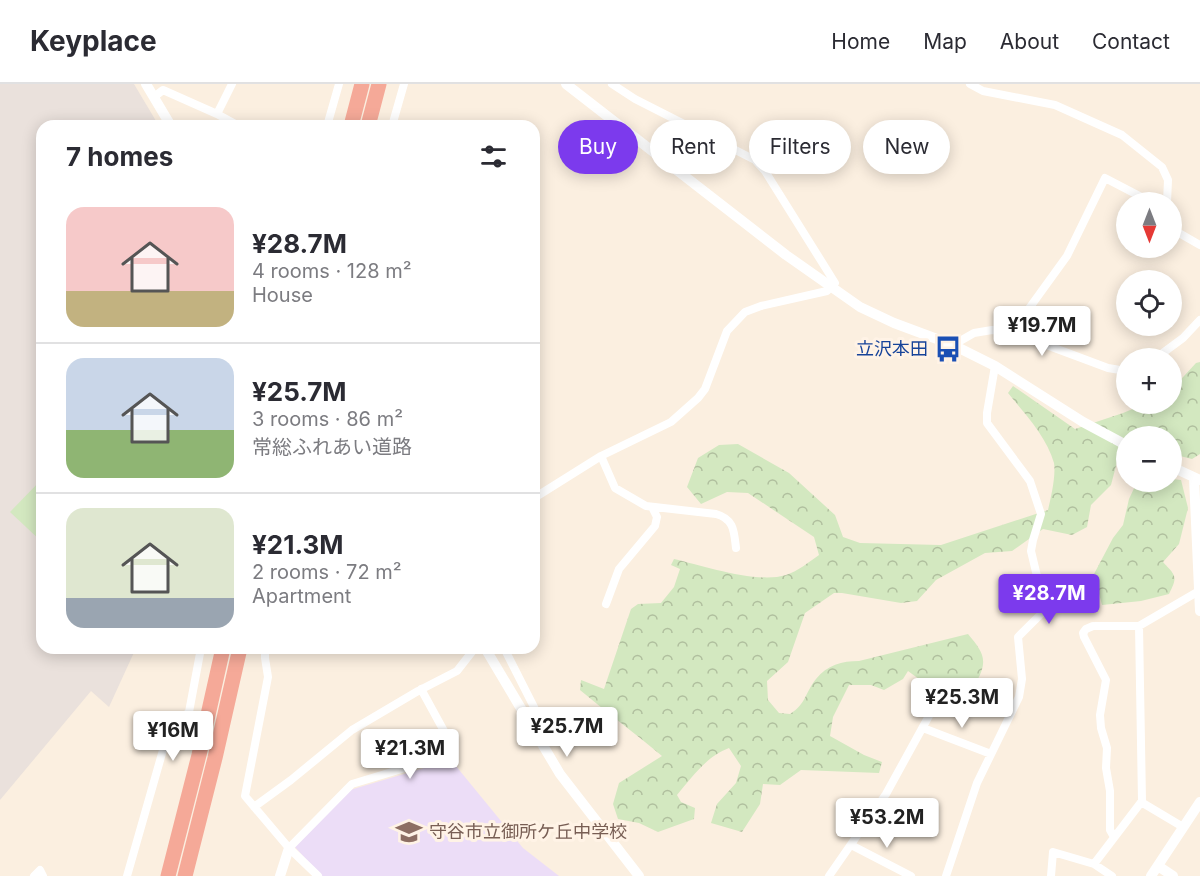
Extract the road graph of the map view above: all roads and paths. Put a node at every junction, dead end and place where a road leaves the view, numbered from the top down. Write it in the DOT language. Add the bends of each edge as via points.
graph roads {
  1 [pos="146,84"];
  2 [pos="232,84"];
  3 [pos="339,84"];
  4 [pos="362,84"];
  5 [pos="379,84"];
  6 [pos="404,84"];
  7 [pos="566,84"];
  8 [pos="612,84"];
  9 [pos="970,84"];
  10 [pos="154,97"];
  11 [pos="217,114"];
  12 [pos="167,120"];
  13 [pos="228,120"];
  14 [pos="329,120"];
  15 [pos="353,120"];
  16 [pos="370,120"];
  17 [pos="394,120"];
  18 [pos="1132,192"];
  19 [pos="1167,192"];
  20 [pos="1182,235"];
  21 [pos="1200,245"];
  22 [pos="832,287"];
  23 [pos="1200,320"];
  24 [pos="1012,332"];
  25 [pos="952,345"];
  26 [pos="1170,348"];
  27 [pos="995,366"];
  28 [pos="1116,369"];
  29 [pos="1116,440"];
  30 [pos="601,456"];
  31 [pos="1182,470"];
  32 [pos="1198,477"];
  33 [pos="540,494"];
  34 [pos="652,507"];
  35 [pos="736,548"];
  36 [pos="1199,591"];
  37 [pos="606,604"];
  38 [pos="1200,611"];
  39 [pos="1139,626"];
  40 [pos="200,654"];
  41 [pos="222,654"];
  42 [pos="239,654"];
  43 [pos="265,654"];
  44 [pos="470,654"];
  45 [pos="489,654"];
  46 [pos="507,654"];
  47 [pos="421,689"];
  48 [pos="930,714"];
  49 [pos="923,728"];
  50 [pos="534,730"];
  51 [pos="991,754"];
  52 [pos="1141,802"];
  53 [pos="1200,802"];
  54 [pos="254,807"];
  55 [pos="1183,827"];
  56 [pos="1114,837"];
  57 [pos="851,845"];
  58 [pos="289,848"];
  59 [pos="1094,864"];
  60 [pos="1158,866"];
  61 [pos="34,876"];
  62 [pos="43,876"];
  63 [pos="127,876"];
  64 [pos="168,876"];
  65 [pos="185,876"];
  66 [pos="280,876"];
  67 [pos="318,876"];
  68 [pos="639,876"];
  69 [pos="829,876"];
  70 [pos="912,876"];
  71 [pos="946,876"];
  72 [pos="1051,876"];
  73 [pos="1112,876"];
  74 [pos="1150,876"];
  75 [pos="1173,876"];
  1 -- 10 [label="street"];
  2 -- 11 [label="street"];
  3 -- 14 [label="street"];
  4 -- 15 [label="highway"];
  5 -- 16 [label="highway"];
  6 -- 17 [label="street"];
  7 -- 22 [label="street"];
  8 -- 22 [label="street" via="755,160 829,274 835,284"];
  9 -- 19 [label="street" via="983,91 1055,105 1122,135 1162,167 1168,180"];
  10 -- 11 [label="street" via="163,90"];
  10 -- 12 [label="street"];
  11 -- 13 [label="street"];
  18 -- 24 [label="street" via="1106,178 1067,256"];
  20 -- 21 [label="street"];
  22 -- 25 [label="street" via="875,315"];
  22 -- 30 [label="street" via="745,312 727,331 698,398 671,422"];
  23 -- 26 [label="street"];
  24 -- 25 [label="street" via="974,333"];
  24 -- 28 [label="street"];
  25 -- 27 [label="street"];
  27 -- 29 [label="street"];
  27 -- 51 [label="street" via="987,423 1030,481 1041,514 1032,551 1042,597 1041,614 1018,637 1022,679 1019,697"];
  30 -- 33 [label="street"];
  30 -- 34 [label="street" via="615,488"];
  31 -- 32 [label="street"];
  32 -- 36 [label="street"];
  34 -- 35 [label="street" via="725,517 731,523"];
  34 -- 37 [label="street" via="657,517 655,526 619,569"];
  36 -- 38 [label="street"];
  36 -- 39 [label="street"];
  39 -- 52 [label="street"];
  39 -- 56 [label="street" via="1093,626 1083,633 1106,680 1100,715 1107,748 1110,830"];
  40 -- 63 [label="street" via="189,712 169,729"];
  41 -- 64 [label="highway"];
  42 -- 65 [label="highway"];
  43 -- 54 [label="street" via="268,677 244,796"];
  44 -- 47 [label="street" via="457,671"];
  45 -- 50 [label="street"];
  46 -- 50 [label="street" via="540,723"];
  47 -- 54 [label="street" via="352,730"];
  47 -- 58 [label="street" via="444,731 448,755 352,784"];
  48 -- 49 [label="street"];
  49 -- 51 [label="street"];
  49 -- 57 [label="street" via="886,794"];
  50 -- 68 [label="street" via="570,787"];
  51 -- 71 [label="street" via="977,783"];
  52 -- 55 [label="street"];
  52 -- 56 [label="street"];
  53 -- 55 [label="street"];
  54 -- 58 [label="street"];
  55 -- 60 [label="street"];
  56 -- 59 [label="street"];
  57 -- 69 [label="street"];
  57 -- 70 [label="street"];
  58 -- 66 [label="street"];
  58 -- 67 [label="street"];
  59 -- 72 [label="street" via="1053,852"];
  59 -- 73 [label="street"];
  60 -- 74 [label="street"];
  60 -- 75 [label="street"];
  61 -- 62 [label="street" via="40,870"];
}
